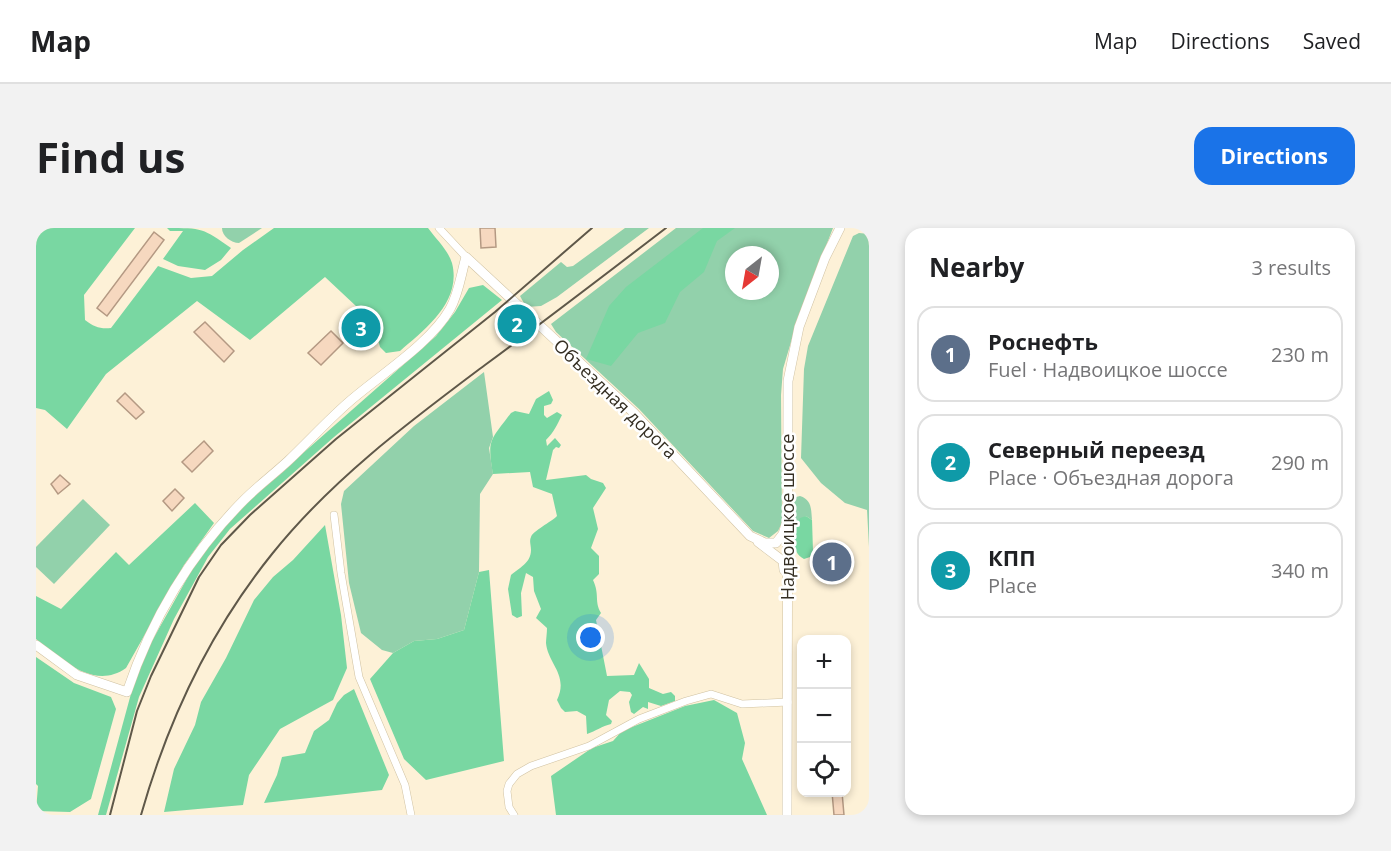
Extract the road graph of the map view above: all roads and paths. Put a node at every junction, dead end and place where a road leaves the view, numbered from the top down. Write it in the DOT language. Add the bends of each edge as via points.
graph roads {
  1 [pos="439,228"];
  2 [pos="840,228"];
  3 [pos="466,257"];
  4 [pos="333,515"];
  5 [pos="788,521"];
  6 [pos="750,536"];
  7 [pos="788,590"];
  8 [pos="36,645"];
  9 [pos="788,702"];
  10 [pos="411,815"];
  11 [pos="514,815"];
  12 [pos="787,815"];
  1 -- 3 [label="street, Объездная дорога"];
  2 -- 5 [label="street, Надвоицкое шоссе" via="798,327 788,381"];
  3 -- 6 [label="street, Объездная дорога" via="634,413"];
  3 -- 8 [label="street" via="454,300 438,325 245,498 204,544 143,648 127,692 77,675"];
  4 -- 10 [label="street" via="359,678 405,785"];
  5 -- 6 [label="street" via="776,543"];
  5 -- 7 [label="street, Надвоицкое шоссе"];
  6 -- 7 [label="street, Объездная дорога" via="783,561"];
  7 -- 9 [label="street, Надвоицкое шоссе"];
  9 -- 11 [label="street" via="742,704 711,694 639,719 589,746 517,774 507,791"];
  9 -- 12 [label="street, Надвоицкое шоссе"];
}
